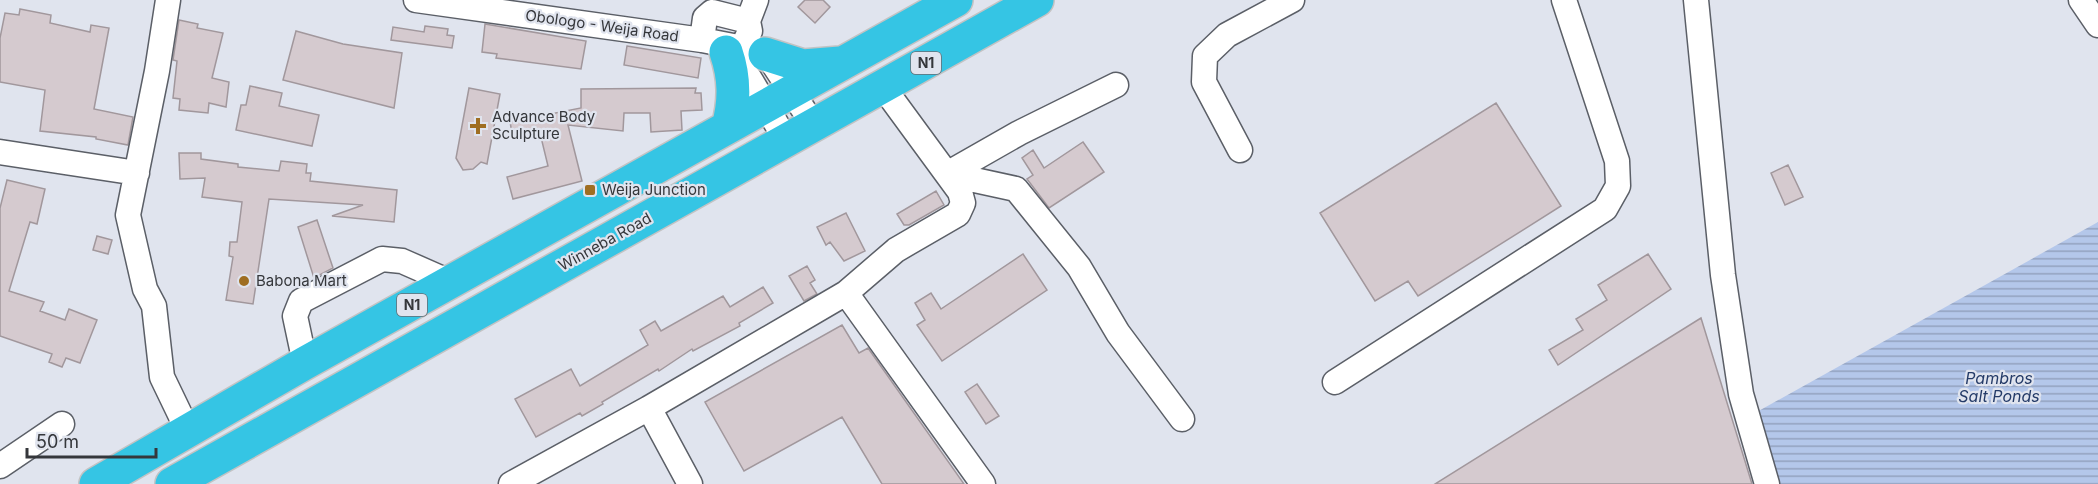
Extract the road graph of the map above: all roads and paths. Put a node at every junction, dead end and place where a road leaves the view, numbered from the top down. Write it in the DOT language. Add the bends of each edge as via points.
graph roads {
  1 [pos="168,0"];
  2 [pos="416,0"];
  3 [pos="956,0"];
  4 [pos="1037,0"];
  5 [pos="1292,0"];
  6 [pos="1564,0"];
  7 [pos="1696,0"];
  8 [pos="2081,0"];
  9 [pos="449,2"];
  10 [pos="713,6"];
  11 [pos="752,11"];
  12 [pos="2098,25"];
  13 [pos="730,47"];
  14 [pos="848,62"];
  15 [pos="1116,85"];
  16 [pos="883,87"];
  17 [pos="780,99"];
  18 [pos="728,127"];
  19 [pos="799,132"];
  20 [pos="1240,150"];
  21 [pos="0,153"];
  22 [pos="137,173"];
  23 [pos="947,174"];
  24 [pos="452,283"];
  25 [pos="846,293"];
  26 [pos="305,363"];
  27 [pos="1335,382"];
  28 [pos="258,390"];
  29 [pos="649,408"];
  30 [pos="1182,419"];
  31 [pos="62,424"];
  32 [pos="278,425"];
  33 [pos="188,431"];
  34 [pos="0,466"];
  35 [pos="96,484"];
  36 [pos="172,484"];
  37 [pos="511,484"];
  38 [pos="690,484"];
  39 [pos="983,484"];
  40 [pos="1767,484"];
  1 -- 22 [label="street"];
  2 -- 9 [label="street, Obologo - Weija Road"];
  3 -- 14 [label="highway, N1"];
  4 -- 16 [label="highway, Winneba Road / N1"];
  5 -- 20 [label="street" via="1227,35 1205,56 1204,82"];
  6 -- 27 [label="street" via="1617,161 1618,186 1605,209"];
  7 -- 40 [label="street" via="1723,275 1741,394"];
  8 -- 12 [label="street"];
  9 -- 13 [label="street, Obologo - Weija Road"];
  10 -- 11 [label="street"];
  10 -- 13 [label="street" via="705,18"];
  11 -- 13 [label="street" via="750,31"];
  13 -- 14 [label="highway" via="803,66"];
  13 -- 17 [label="street"];
  13 -- 17 [label="street" via="750,79"];
  13 -- 18 [label="highway" via="734,82"];
  14 -- 17 [label="highway, N1"];
  15 -- 23 [label="street"];
  16 -- 19 [label="highway, Winneba Road / N1"];
  16 -- 23 [label="street"];
  17 -- 18 [label="highway, N1"];
  17 -- 19 [label="street"];
  18 -- 24 [label="highway, N1"];
  19 -- 32 [label="highway, Winneba Road / N1"];
  21 -- 22 [label="street"];
  22 -- 33 [label="street" via="128,215 130,227 153,306 162,377"];
  23 -- 25 [label="street" via="960,192 963,203 958,214 896,250"];
  23 -- 30 [label="street" via="1016,189 1079,267 1118,333"];
  24 -- 26 [label="highway, N1"];
  24 -- 26 [label="street" via="402,261 382,259 301,301 295,316"];
  25 -- 29 [label="street"];
  25 -- 39 [label="street"];
  26 -- 28 [label="highway, N1"];
  28 -- 32 [label="highway"];
  28 -- 33 [label="highway, N1"];
  29 -- 37 [label="street"];
  29 -- 38 [label="street"];
  31 -- 34 [label="street"];
  32 -- 36 [label="highway, Winneba Road / N1"];
  33 -- 35 [label="highway, N1"];
}
